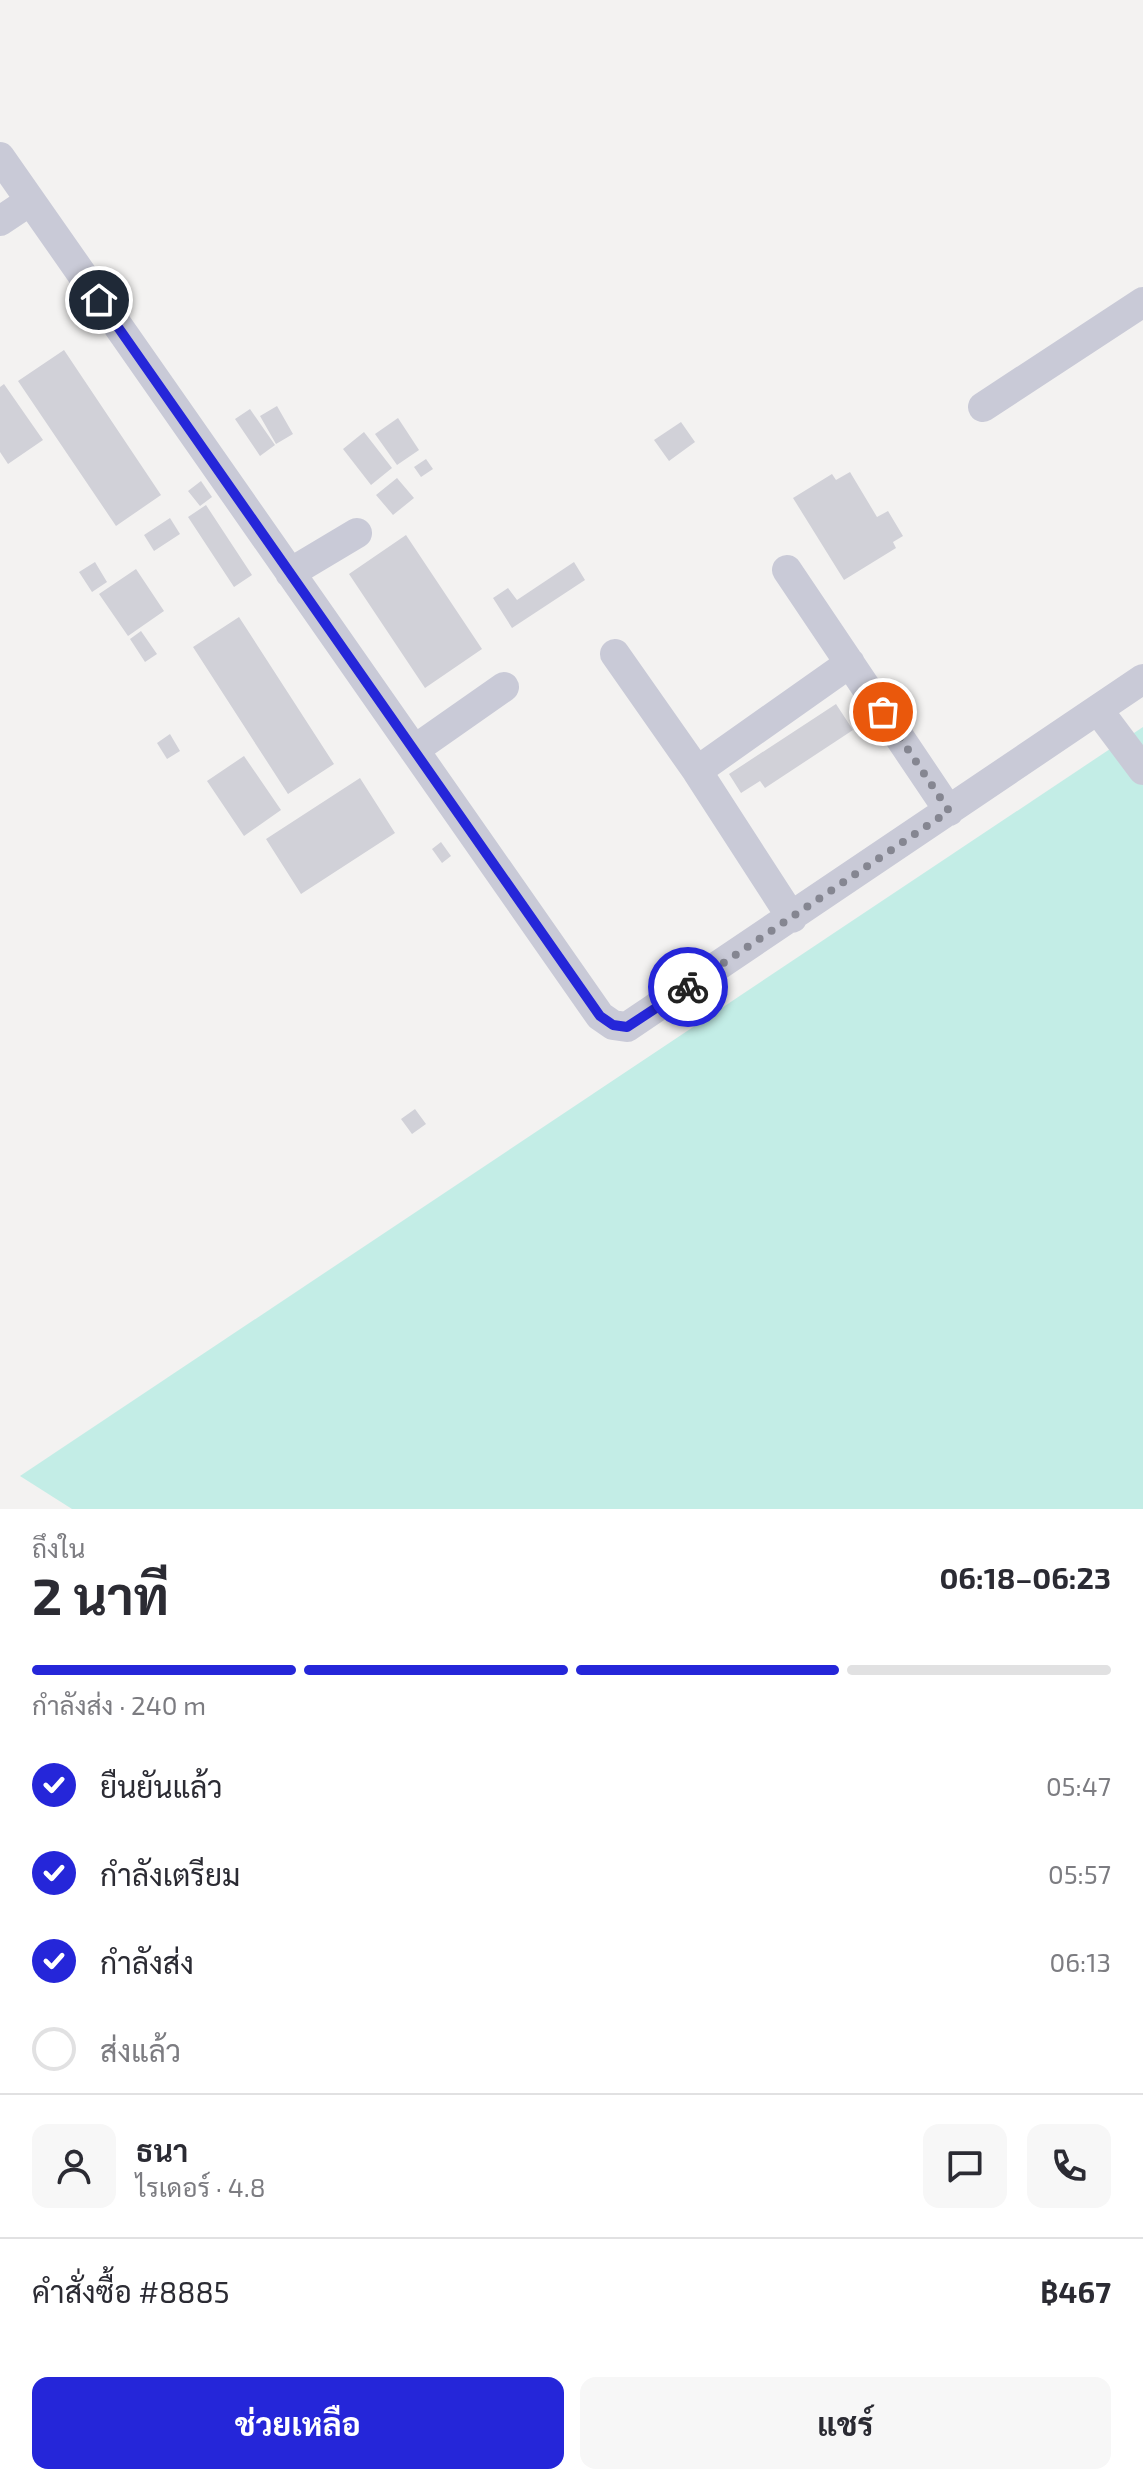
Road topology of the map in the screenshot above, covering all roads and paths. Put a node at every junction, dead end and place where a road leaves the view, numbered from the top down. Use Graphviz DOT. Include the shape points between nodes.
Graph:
graph roads {
  1 [pos="0,157"];
  2 [pos="30,201"];
  3 [pos="0,221"];
  4 [pos="1143,302"];
  5 [pos="983,407"];
  6 [pos="357,533"];
  7 [pos="787,570"];
  8 [pos="290,573"];
  9 [pos="615,654"];
  10 [pos="850,663"];
  11 [pos="1143,679"];
  12 [pos="504,687"];
  13 [pos="1098,710"];
  14 [pos="414,750"];
  15 [pos="1143,770"];
  16 [pos="697,771"];
  17 [pos="949,811"];
  18 [pos="792,918"];
  1 -- 2 [label="street"];
  2 -- 3 [label="street"];
  2 -- 8 [label="street"];
  4 -- 5 [label="street"];
  6 -- 8 [label="street"];
  7 -- 10 [label="street"];
  8 -- 14 [label="street"];
  9 -- 16 [label="street"];
  10 -- 16 [label="street"];
  10 -- 17 [label="street"];
  11 -- 13 [label="street"];
  12 -- 14 [label="street"];
  13 -- 15 [label="street"];
  13 -- 17 [label="street"];
  14 -- 18 [label="street" via="600,1016 613,1025 627,1027"];
  16 -- 18 [label="street"];
  17 -- 18 [label="street"];
}
